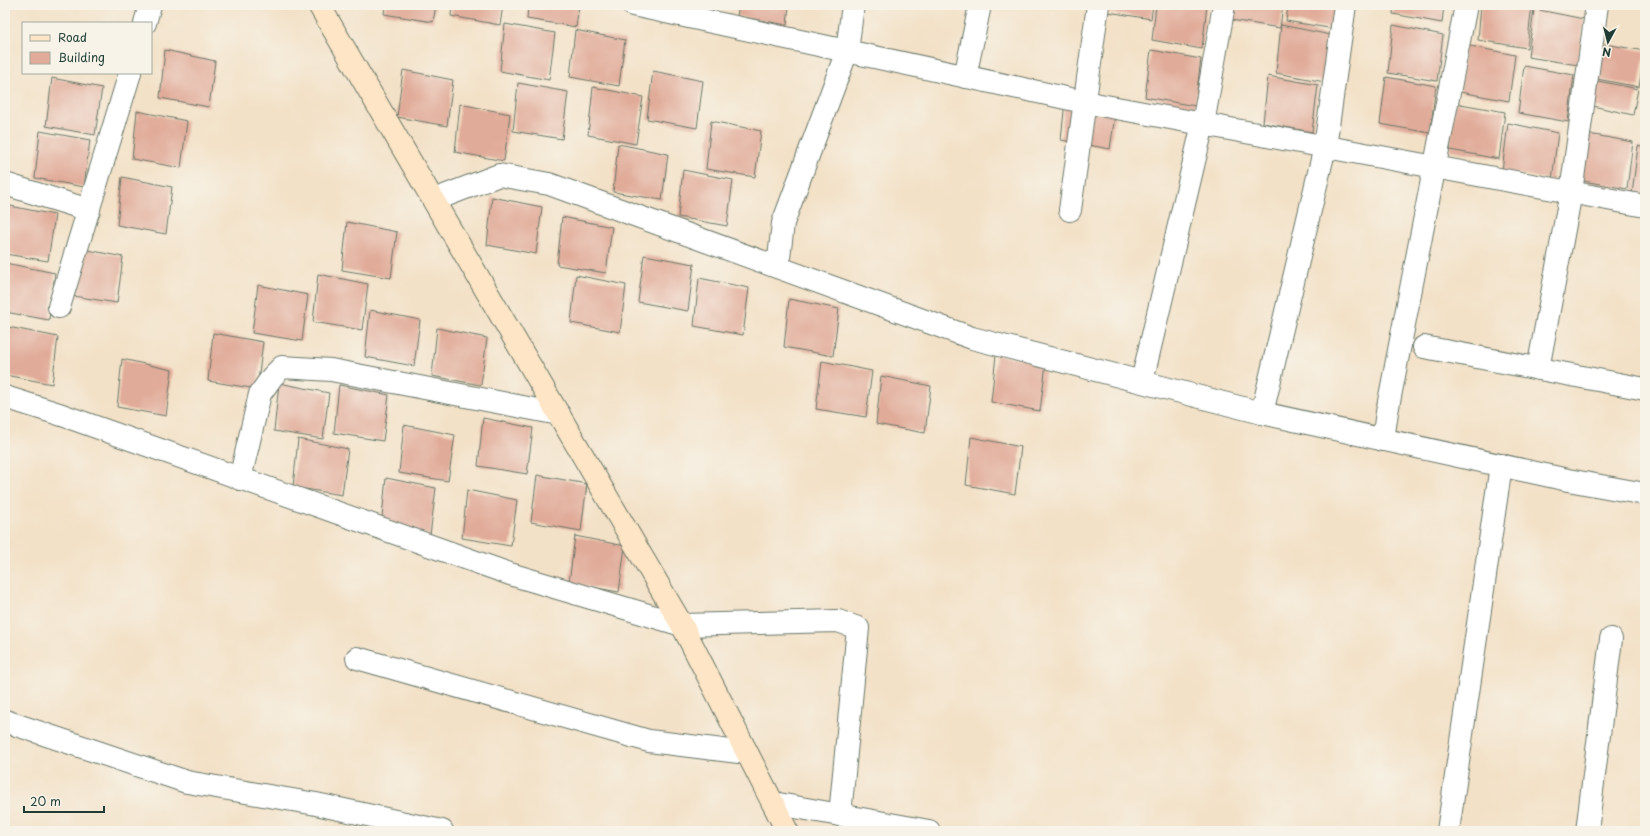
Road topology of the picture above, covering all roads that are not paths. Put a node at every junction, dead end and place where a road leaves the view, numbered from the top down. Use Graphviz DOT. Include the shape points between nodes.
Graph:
graph roads {
  1 [pos="150,5"];
  2 [pos="319,5"];
  3 [pos="633,5"];
  4 [pos="853,5"];
  5 [pos="980,5"];
  6 [pos="1098,5"];
  7 [pos="1224,5"];
  8 [pos="1345,5"];
  9 [pos="1466,5"];
  10 [pos="1597,5"];
  11 [pos="145,22"];
  12 [pos="847,51"];
  13 [pos="130,74"];
  14 [pos="965,77"];
  15 [pos="1084,102"];
  16 [pos="1203,124"];
  17 [pos="1325,147"];
  18 [pos="1434,167"];
  19 [pos="5,184"];
  20 [pos="1571,192"];
  21 [pos="434,200"];
  22 [pos="1645,206"];
  23 [pos="89,210"];
  24 [pos="1070,210"];
  25 [pos="778,267"];
  26 [pos="59,307"];
  27 [pos="1424,347"];
  28 [pos="1538,368"];
  29 [pos="1142,382"];
  30 [pos="1645,389"];
  31 [pos="5,397"];
  32 [pos="1262,413"];
  33 [pos="559,414"];
  34 [pos="1383,440"];
  35 [pos="1501,465"];
  36 [pos="240,479"];
  37 [pos="1645,494"];
  38 [pos="682,625"];
  39 [pos="1611,639"];
  40 [pos="357,658"];
  41 [pos="5,722"];
  42 [pos="747,752"];
  43 [pos="773,803"];
  44 [pos="840,815"];
  45 [pos="442,831"];
  46 [pos="787,831"];
  47 [pos="929,831"];
  48 [pos="1448,831"];
  49 [pos="1587,831"];
  1 -- 11 [label="street"];
  2 -- 21 [label="street"];
  3 -- 12 [label="street"];
  4 -- 12 [label="street"];
  5 -- 14 [label="street"];
  6 -- 15 [label="street"];
  7 -- 16 [label="street"];
  8 -- 17 [label="street"];
  9 -- 18 [label="street"];
  10 -- 20 [label="street"];
  12 -- 14 [label="street"];
  12 -- 25 [label="street" via="783,223"];
  13 -- 23 [label="street"];
  14 -- 15 [label="street"];
  15 -- 16 [label="street"];
  15 -- 24 [label="street"];
  16 -- 17 [label="street"];
  16 -- 29 [label="street"];
  17 -- 18 [label="street"];
  17 -- 32 [label="street"];
  18 -- 20 [label="street"];
  18 -- 34 [label="street"];
  19 -- 23 [label="street"];
  20 -- 22 [label="street"];
  20 -- 28 [label="street"];
  21 -- 25 [label="street" via="499,175 549,184"];
  21 -- 33 [label="street"];
  23 -- 26 [label="street"];
  25 -- 29 [label="street" via="972,338"];
  27 -- 28 [label="street"];
  28 -- 30 [label="street"];
  29 -- 32 [label="street"];
  31 -- 36 [label="street"];
  32 -- 34 [label="street"];
  33 -- 36 [label="street" via="331,370 282,366 260,394"];
  33 -- 38 [label="street"];
  34 -- 35 [label="street"];
  35 -- 37 [label="street"];
  35 -- 48 [label="street"];
  36 -- 38 [label="street" via="510,574"];
  38 -- 42 [label="street"];
  38 -- 44 [label="street" via="838,621 858,628"];
  39 -- 49 [label="street"];
  40 -- 42 [label="street" via="649,740"];
  41 -- 45 [label="street" via="187,782 316,804"];
  42 -- 43 [label="street"];
  43 -- 44 [label="street"];
  43 -- 46 [label="street"];
  44 -- 47 [label="street"];
}
